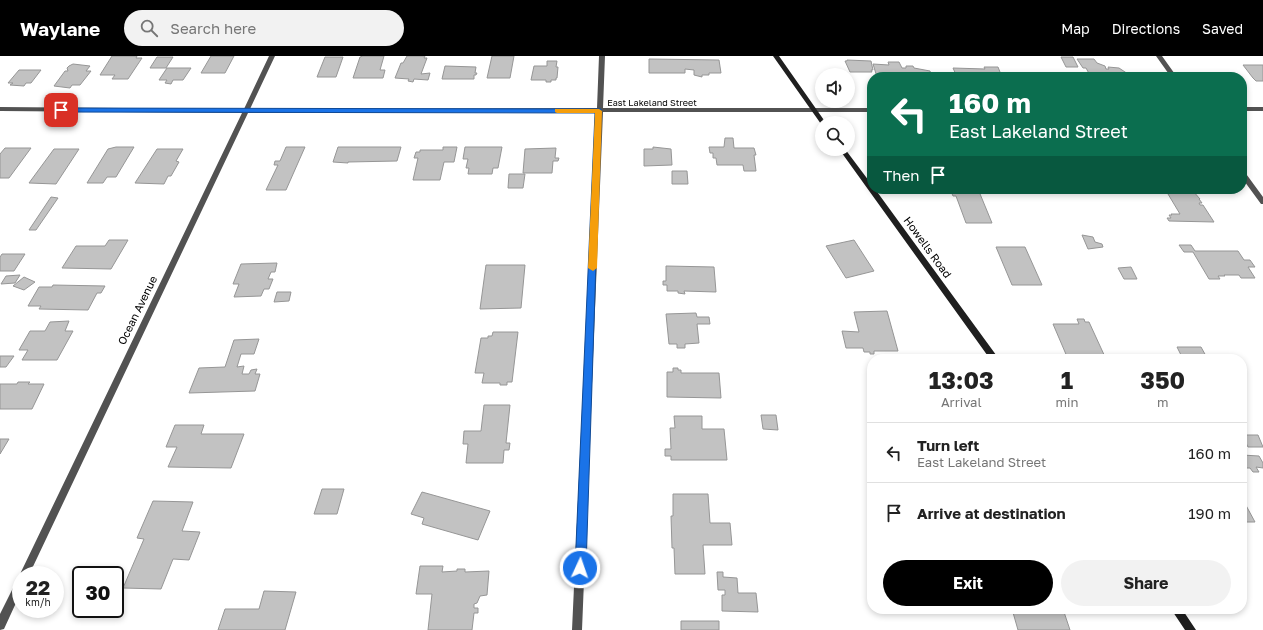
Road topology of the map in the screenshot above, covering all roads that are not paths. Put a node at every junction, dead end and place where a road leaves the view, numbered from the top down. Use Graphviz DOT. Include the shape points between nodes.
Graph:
graph roads {
  1 [pos="272,56"];
  2 [pos="602,56"];
  3 [pos="776,56"];
  4 [pos="1159,56"];
  5 [pos="1170,72"];
  6 [pos="1247,109"];
  7 [pos="1263,109"];
  8 [pos="0,110"];
  9 [pos="867,110"];
  10 [pos="245,111"];
  11 [pos="599,111"];
  12 [pos="814,111"];
  13 [pos="818,116"];
  14 [pos="847,156"];
  15 [pos="1247,180"];
  16 [pos="867,183"];
  17 [pos="875,194"];
  18 [pos="1263,202"];
  19 [pos="991,354"];
  20 [pos="28,566"];
  21 [pos="12,600"];
  22 [pos="1180,614"];
  23 [pos="0,625"];
  24 [pos="577,630"];
  25 [pos="1191,630"];
  1 -- 10 [label="street, Ocean Avenue"];
  2 -- 11 [label="street"];
  3 -- 12 [label="street"];
  4 -- 5 [label="street"];
  6 -- 7 [label="street"];
  8 -- 10 [label="street, East Lakeland Street"];
  9 -- 12 [label="street, East Lakeland Street"];
  10 -- 11 [label="street, East Lakeland Street"];
  10 -- 20 [label="street, Ocean Avenue"];
  11 -- 12 [label="street, East Lakeland Street"];
  11 -- 24 [label="street"];
  12 -- 13 [label="street"];
  14 -- 16 [label="street, Howells Road"];
  15 -- 18 [label="street"];
  17 -- 19 [label="street, Howells Road"];
  21 -- 23 [label="street"];
  22 -- 25 [label="street"];
}
